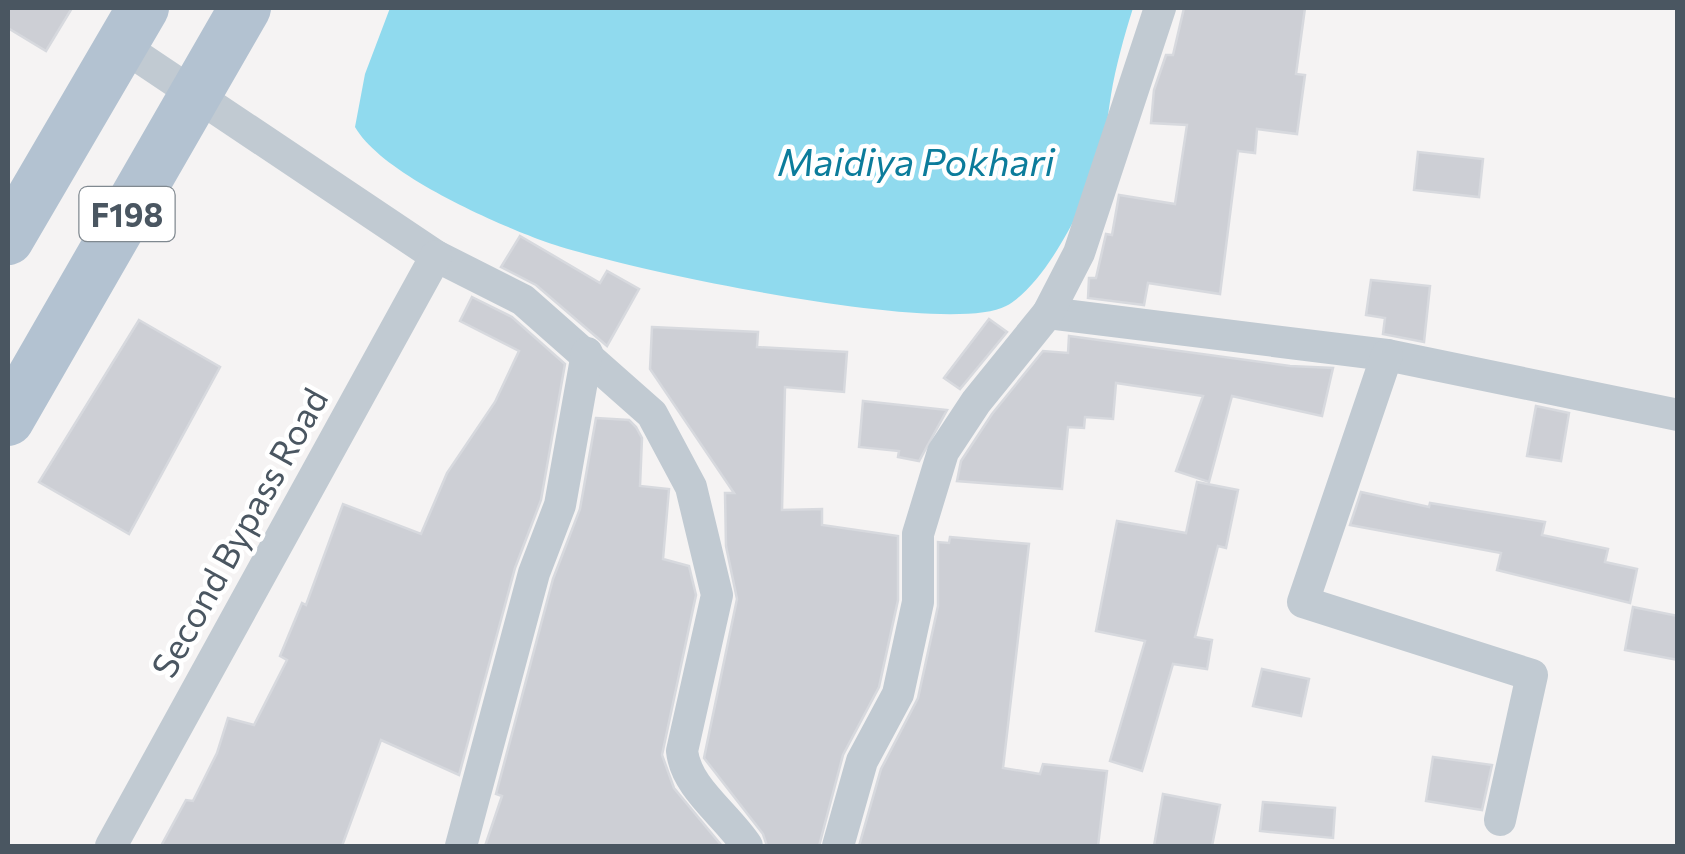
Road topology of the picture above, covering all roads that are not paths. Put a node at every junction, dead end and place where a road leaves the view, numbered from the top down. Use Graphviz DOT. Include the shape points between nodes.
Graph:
graph roads {
  1 [pos="245,8"];
  2 [pos="1160,8"];
  3 [pos="132,26"];
  4 [pos="198,93"];
  5 [pos="8,239"];
  6 [pos="436,256"];
  7 [pos="1048,314"];
  8 [pos="587,354"];
  9 [pos="1387,355"];
  10 [pos="1678,416"];
  11 [pos="8,420"];
  12 [pos="1500,820"];
  13 [pos="111,846"];
  14 [pos="461,846"];
  15 [pos="746,846"];
  16 [pos="838,846"];
  1 -- 4 [label="main road, F198"];
  2 -- 7 [label="street" via="1085,235"];
  3 -- 4 [label="street"];
  3 -- 5 [label="main road, F198"];
  4 -- 6 [label="street"];
  4 -- 11 [label="main road, F198"];
  6 -- 8 [label="street" via="523,300"];
  6 -- 13 [label="street, Second Bypass Road"];
  7 -- 9 [label="street"];
  7 -- 16 [label="street" via="943,452 918,534 918,602 898,694 862,762"];
  8 -- 14 [label="street" via="560,505 513,643"];
  8 -- 15 [label="street" via="652,414 691,487 716,594 682,751 685,774 728,817"];
  9 -- 10 [label="street"];
  9 -- 12 [label="street" via="1303,602 1532,675"];
}
